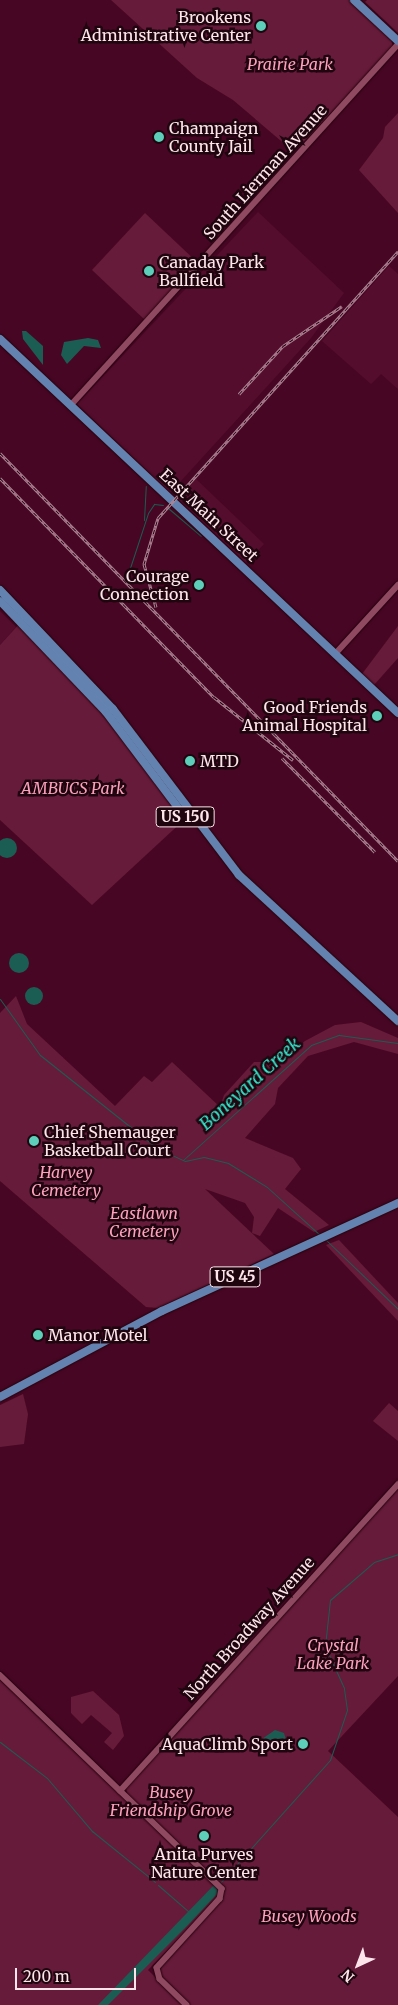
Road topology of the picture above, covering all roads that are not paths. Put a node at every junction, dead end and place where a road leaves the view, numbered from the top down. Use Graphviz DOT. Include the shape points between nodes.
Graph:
graph roads {
  1 [pos="354,0"];
  2 [pos="358,0"];
  3 [pos="398,37"];
  4 [pos="398,43"];
  5 [pos="0,339"];
  6 [pos="71,405"];
  7 [pos="398,585"];
  8 [pos="0,590"];
  9 [pos="0,601"];
  10 [pos="336,653"];
  11 [pos="398,713"];
  12 [pos="239,875"];
  13 [pos="398,1022"];
  14 [pos="398,1203"];
  15 [pos="0,1397"];
  16 [pos="398,1484"];
  17 [pos="0,1675"];
  18 [pos="120,1791"];
  19 [pos="187,2005"];
  1 -- 4 [label="main road"];
  2 -- 3 [label="main road"];
  4 -- 6 [label="street, South Lierman Avenue"];
  5 -- 6 [label="main road, East Main Street"];
  6 -- 10 [label="main road, East Main Street"];
  7 -- 10 [label="street"];
  8 -- 12 [label="main road, US 150" via="113,709"];
  9 -- 12 [label="main road, US 150" via="100,706 198,834"];
  10 -- 11 [label="main road, East Main Street"];
  12 -- 13 [label="main road, US 150"];
  14 -- 15 [label="main road, US 45" via="162,1311"];
  16 -- 18 [label="street, North Broadway Avenue"];
  17 -- 18 [label="street"];
  18 -- 19 [label="street" via="218,1884 220,1900 157,1968 160,1979"];
}
